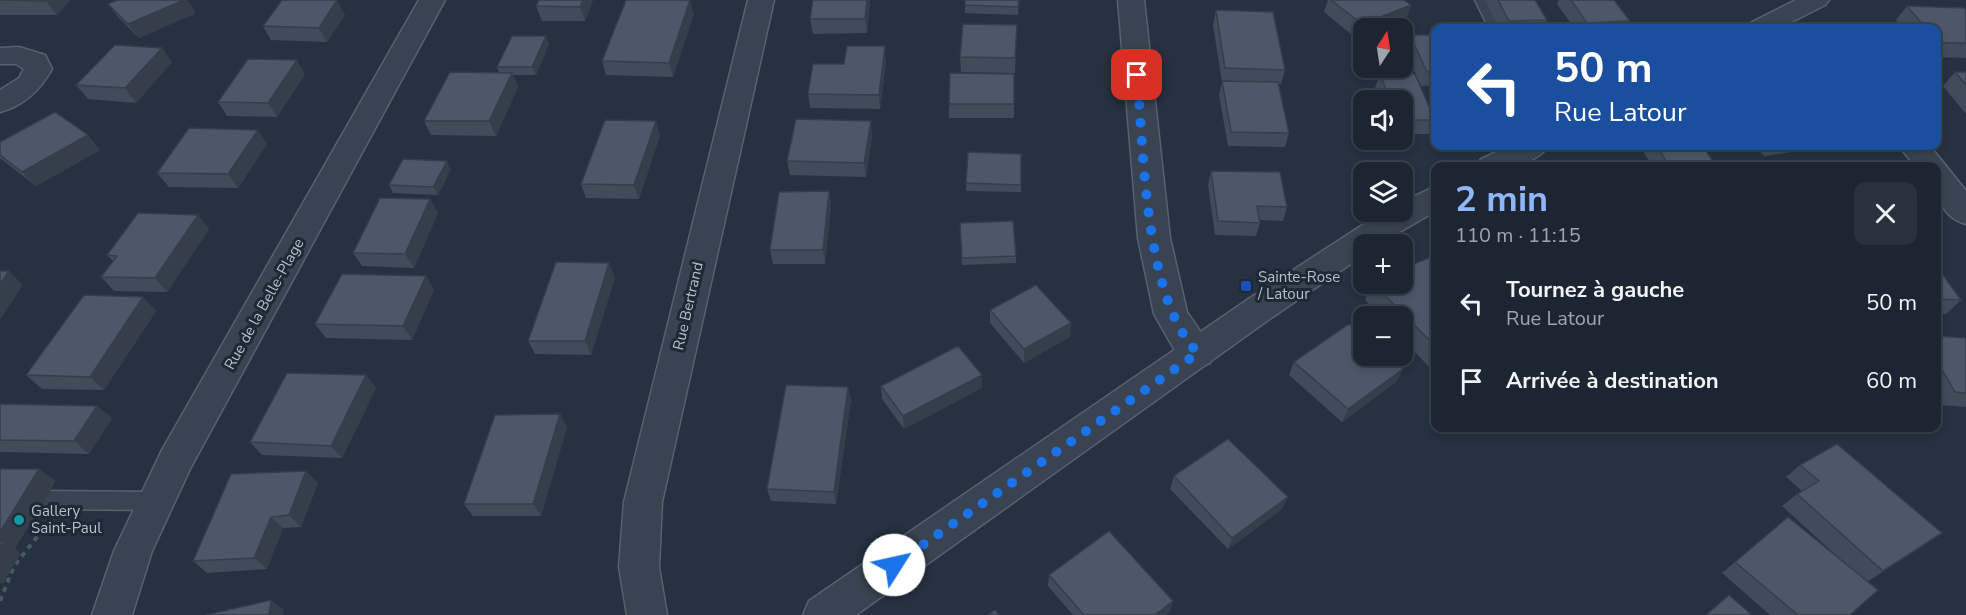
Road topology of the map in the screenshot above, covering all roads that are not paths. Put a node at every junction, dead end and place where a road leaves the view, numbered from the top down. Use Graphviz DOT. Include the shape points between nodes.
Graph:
graph roads {
  1 [pos="432,0"];
  2 [pos="761,0"];
  3 [pos="1131,0"];
  4 [pos="1482,0"];
  5 [pos="1816,0"];
  6 [pos="1494,24"];
  7 [pos="1769,24"];
  8 [pos="0,56"];
  9 [pos="0,103"];
  10 [pos="1525,150"];
  11 [pos="1917,150"];
  12 [pos="1499,162"];
  13 [pos="1927,162"];
  14 [pos="1941,180"];
  15 [pos="1431,200"];
  16 [pos="1966,213"];
  17 [pos="1198,353"];
  18 [pos="44,500"];
  19 [pos="155,501"];
  20 [pos="112,615"];
  21 [pos="647,615"];
  22 [pos="823,615"];
  1 -- 19 [label="street, Rue de la Belle-Plage"];
  2 -- 21 [label="street, Rue Bertrand" via="643,502 639,567"];
  3 -- 17 [label="street" via="1154,238 1171,314"];
  4 -- 6 [label="lane"];
  5 -- 7 [label="street"];
  8 -- 9 [label="street" via="26,56 35,61 38,69 30,84"];
  10 -- 12 [label="street"];
  11 -- 13 [label="street"];
  14 -- 16 [label="street"];
  15 -- 17 [label="street" via="1350,249"];
  17 -- 22 [label="street"];
  18 -- 19 [label="lane"];
  19 -- 20 [label="street, Rue de la Belle-Plage"];
}
